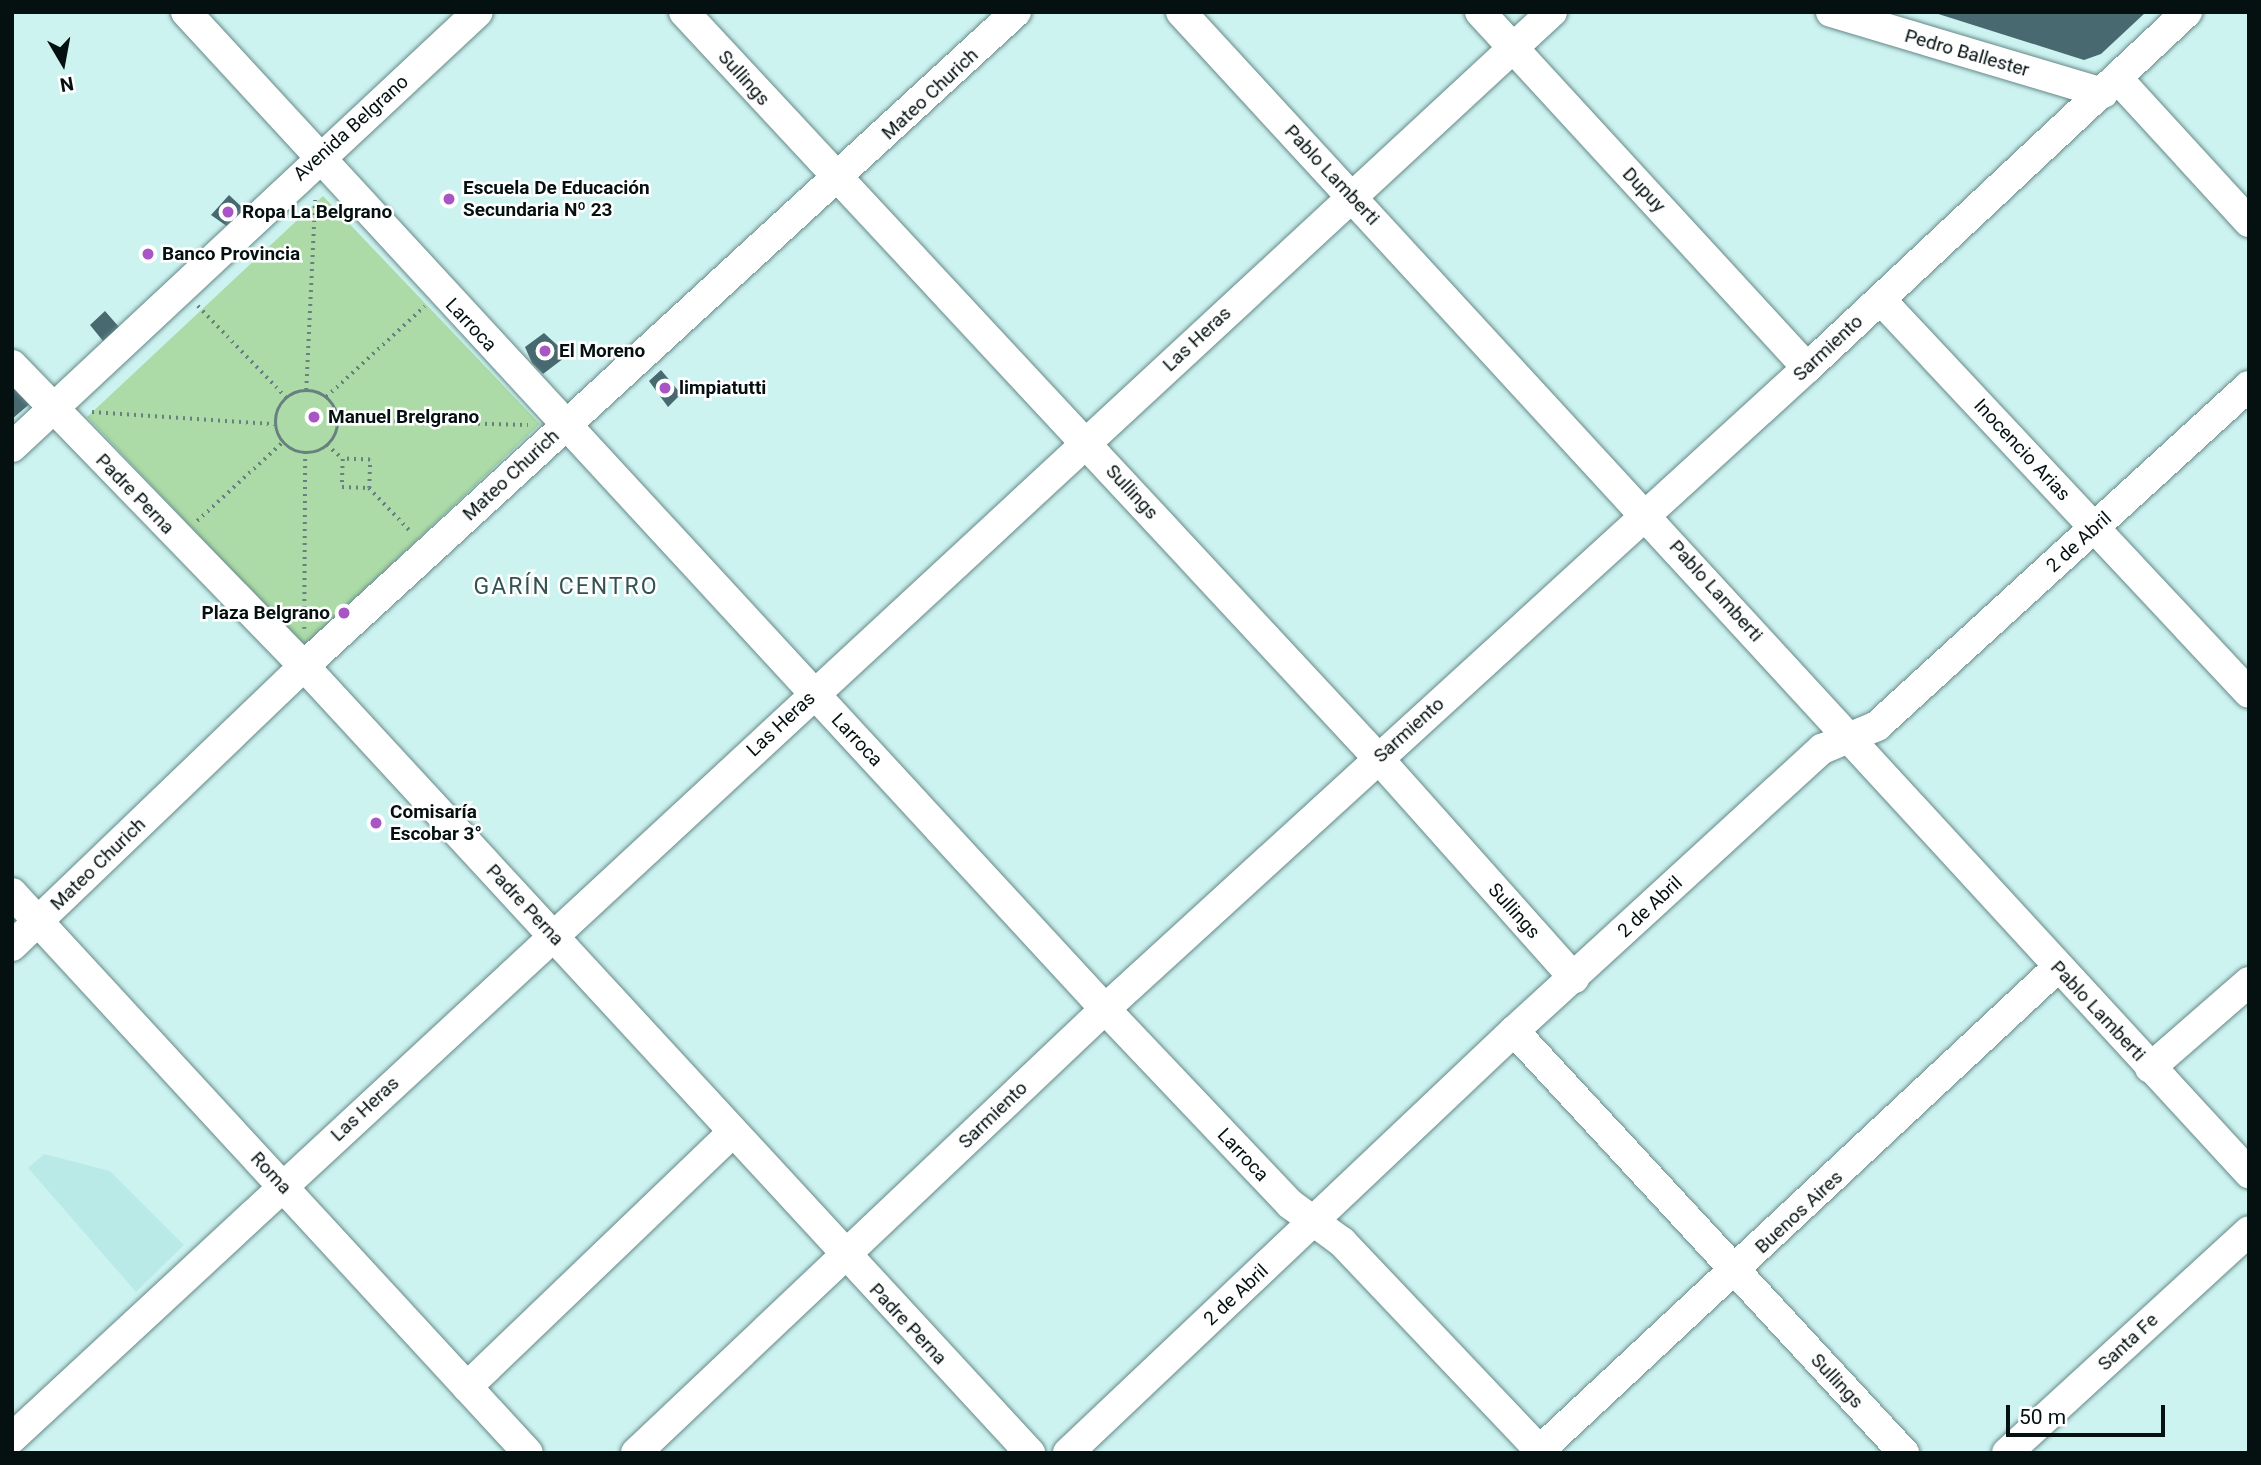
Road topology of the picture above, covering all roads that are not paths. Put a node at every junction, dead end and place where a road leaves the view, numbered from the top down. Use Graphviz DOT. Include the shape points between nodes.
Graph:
graph roads {
  1 [pos="186,12"];
  2 [pos="478,12"];
  3 [pos="684,12"];
  4 [pos="1016,12"];
  5 [pos="1181,12"];
  6 [pos="1480,12"];
  7 [pos="1552,12"];
  8 [pos="1831,12"];
  9 [pos="2187,12"];
  10 [pos="1514,48"];
  11 [pos="2111,86"];
  12 [pos="317,158"];
  13 [pos="838,181"];
  14 [pos="1351,195"];
  15 [pos="2249,222"];
  16 [pos="1881,300"];
  17 [pos="12,365"];
  18 [pos="1807,368"];
  19 [pos="2249,386"];
  20 [pos="52,409"];
  21 [pos="564,425"];
  22 [pos="1086,443"];
  23 [pos="12,447"];
  24 [pos="1647,514"];
  25 [pos="2095,528"];
  26 [pos="304,666"];
  27 [pos="2249,693"];
  28 [pos="814,694"];
  29 [pos="1848,738"];
  30 [pos="1378,758"];
  31 [pos="12,893"];
  32 [pos="39,921"];
  33 [pos="552,934"];
  34 [pos="12,946"];
  35 [pos="2060,970"];
  36 [pos="1574,978"];
  37 [pos="2249,982"];
  38 [pos="1105,1009"];
  39 [pos="1514,1031"];
  40 [pos="2150,1068"];
  41 [pos="731,1134"];
  42 [pos="2249,1173"];
  43 [pos="283,1186"];
  44 [pos="1314,1221"];
  45 [pos="2249,1231"];
  46 [pos="845,1256"];
  47 [pos="1736,1271"];
  48 [pos="467,1387"];
  49 [pos="17,1440"];
  50 [pos="1539,1452"];
  51 [pos="528,1453"];
  52 [pos="636,1453"];
  53 [pos="1030,1453"];
  54 [pos="1068,1453"];
  55 [pos="1904,1453"];
  56 [pos="2007,1453"];
  1 -- 12 [label="street, Larroca"];
  2 -- 12 [label="street, Avenida Belgrano"];
  3 -- 13 [label="street, Sullings"];
  4 -- 13 [label="street, Mateo Churich"];
  5 -- 14 [label="street, Pablo Lamberti"];
  6 -- 10 [label="street, Dupuy"];
  7 -- 10 [label="street, Las Heras"];
  8 -- 11 [label="street, Pedro Ballester"];
  9 -- 11 [label="street, Sarmiento"];
  10 -- 14 [label="street, Las Heras"];
  10 -- 18 [label="street, Dupuy"];
  11 -- 15 [label="street"];
  11 -- 16 [label="street, Sarmiento"];
  12 -- 20 [label="street, Avenida Belgrano"];
  12 -- 21 [label="street, Larroca"];
  13 -- 21 [label="street, Mateo Churich"];
  13 -- 22 [label="street, Sullings"];
  14 -- 22 [label="street, Las Heras"];
  14 -- 24 [label="street, Pablo Lamberti"];
  16 -- 18 [label="street, Sarmiento"];
  16 -- 25 [label="street, Inocencio Arias"];
  17 -- 20 [label="street, Padre Perna"];
  18 -- 24 [label="street, Sarmiento"];
  19 -- 25 [label="street, 2 de Abril"];
  20 -- 23 [label="street, Avenida Belgrano"];
  20 -- 26 [label="street, Padre Perna"];
  21 -- 26 [label="street, Mateo Churich"];
  21 -- 28 [label="street, Larroca"];
  22 -- 28 [label="street, Las Heras"];
  22 -- 30 [label="street, Sullings"];
  24 -- 29 [label="street, Pablo Lamberti"];
  24 -- 30 [label="street, Sarmiento"];
  25 -- 27 [label="street, Inocencio Arias"];
  25 -- 29 [label="street, 2 de Abril" via="1877,726"];
  26 -- 32 [label="street, Mateo Churich"];
  26 -- 33 [label="street, Padre Perna"];
  28 -- 33 [label="street, Las Heras"];
  28 -- 38 [label="street, Larroca"];
  29 -- 35 [label="street, Pablo Lamberti"];
  29 -- 36 [label="street, 2 de Abril" via="1822,749"];
  30 -- 36 [label="street, Sullings"];
  30 -- 38 [label="street, Sarmiento"];
  31 -- 32 [label="street, Roma"];
  32 -- 34 [label="street, Mateo Churich"];
  32 -- 43 [label="street, Roma"];
  33 -- 41 [label="street, Padre Perna"];
  33 -- 43 [label="street, Las Heras"];
  35 -- 40 [label="street, Pablo Lamberti"];
  35 -- 47 [label="street, Buenos Aires"];
  36 -- 39 [label="street, 2 de Abril"];
  37 -- 40 [label="street"];
  38 -- 44 [label="street, Larroca" via="1290,1205"];
  38 -- 46 [label="street, Sarmiento"];
  39 -- 44 [label="street, 2 de Abril"];
  39 -- 47 [label="street, Sullings"];
  40 -- 42 [label="street, Pablo Lamberti"];
  41 -- 46 [label="street, Padre Perna"];
  41 -- 48 [label="street"];
  43 -- 48 [label="street, Roma"];
  43 -- 49 [label="street, Las Heras"];
  44 -- 50 [label="street, Larroca" via="1342,1242"];
  44 -- 54 [label="street, 2 de Abril"];
  45 -- 56 [label="street, Santa Fe"];
  46 -- 52 [label="street, Sarmiento"];
  46 -- 53 [label="street, Padre Perna"];
  47 -- 50 [label="street, Buenos Aires"];
  47 -- 55 [label="street, Sullings"];
  48 -- 51 [label="street, Roma"];
}
